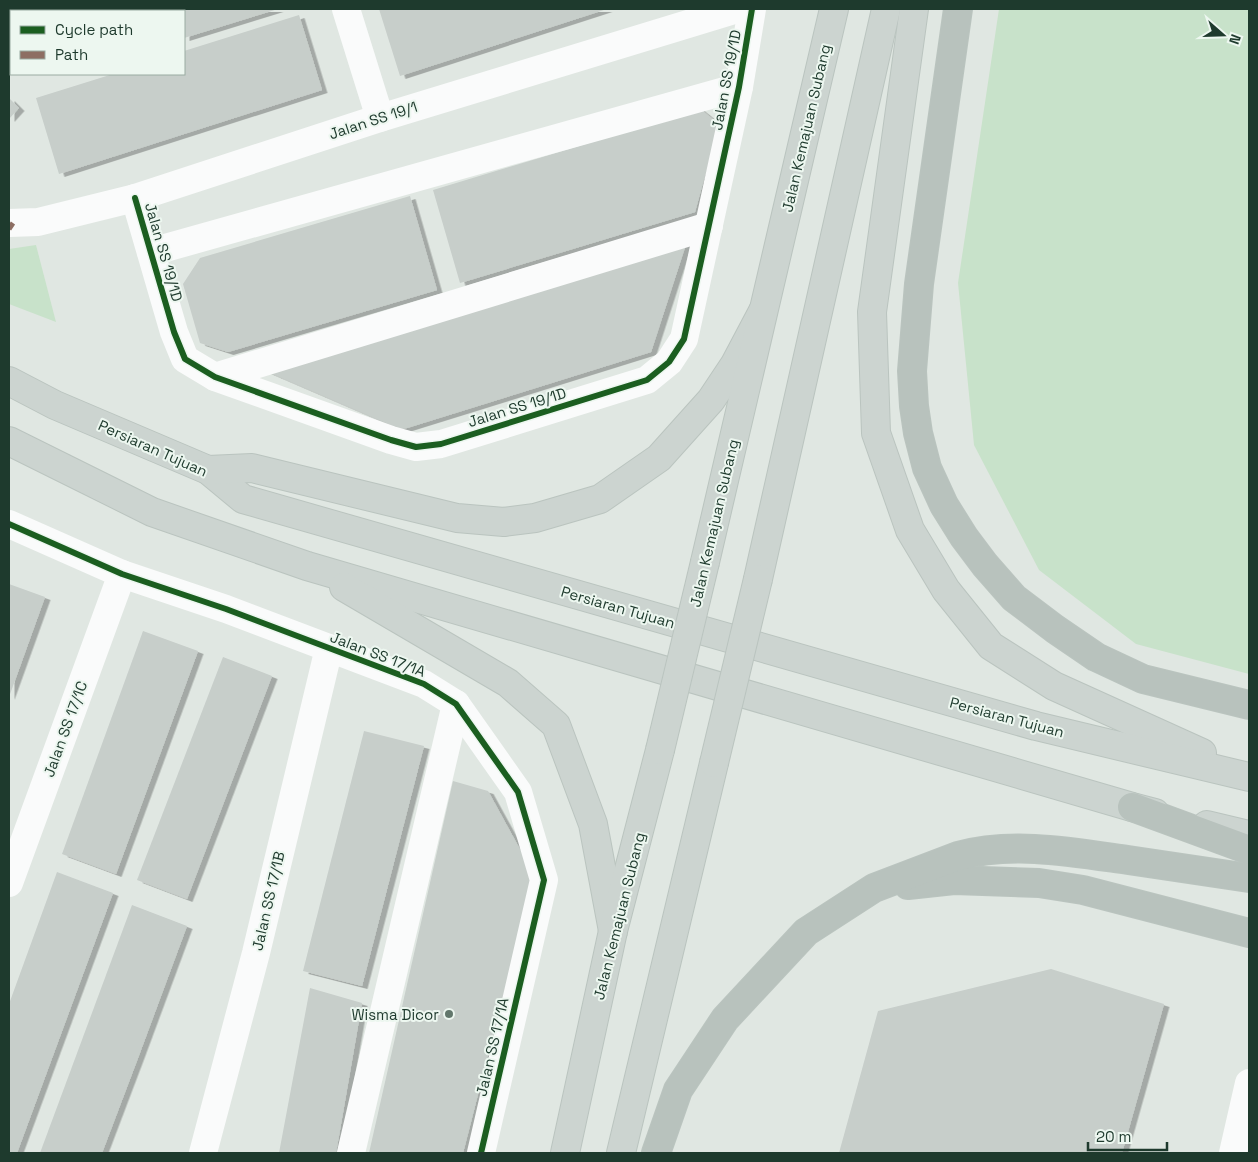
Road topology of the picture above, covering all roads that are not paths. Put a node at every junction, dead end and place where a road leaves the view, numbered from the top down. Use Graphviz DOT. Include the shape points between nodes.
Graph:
graph roads {
  1 [pos="346,9"];
  2 [pos="737,9"];
  3 [pos="752,9"];
  4 [pos="834,9"];
  5 [pos="886,9"];
  6 [pos="914,9"];
  7 [pos="958,9"];
  8 [pos="740,87"];
  9 [pos="380,118"];
  10 [pos="135,198"];
  11 [pos="9,223"];
  12 [pos="709,226"];
  13 [pos="151,252"];
  14 [pos="763,311"];
  15 [pos="215,377"];
  16 [pos="9,381"];
  17 [pos="9,442"];
  18 [pos="208,470"];
  19 [pos="9,524"];
  20 [pos="307,566"];
  21 [pos="122,574"];
  22 [pos="329,648"];
  23 [pos="456,704"];
  24 [pos="1249,705"];
  25 [pos="1249,775"];
  26 [pos="1132,807"];
  27 [pos="1249,834"];
  28 [pos="1249,850"];
  29 [pos="1249,878"];
  30 [pos="9,883"];
  31 [pos="874,888"];
  32 [pos="613,931"];
  33 [pos="1249,932"];
  34 [pos="1249,1083"];
  35 [pos="203,1153"];
  36 [pos="351,1153"];
  37 [pos="481,1153"];
  38 [pos="565,1153"];
  39 [pos="622,1153"];
  40 [pos="656,1153"];
  41 [pos="1233,1153"];
  1 -- 9 [label="street"];
  2 -- 9 [label="street, Jalan SS 19/1"];
  3 -- 8 [label="street, Jalan SS 19/1D"];
  4 -- 14 [label="main road, Jalan Kemajuan Subang"];
  5 -- 39 [label="main road, bridge" via="758,579"];
  6 -- 25 [label="main road" via="872,312 876,433 910,530 946,590 990,646 1054,686"];
  7 -- 24 [label="highway" via="919,284 912,371 918,432 927,468 944,505 985,566 1014,598 1055,629 1096,657 1143,679"];
  8 -- 12 [label="street, Jalan SS 19/1D"];
  8 -- 13 [label="street"];
  9 -- 10 [label="street, Jalan SS 19/1"];
  10 -- 11 [label="street, Jalan SS 19/1" via="38,222"];
  10 -- 13 [label="street, Jalan SS 19/1D"];
  12 -- 15 [label="street"];
  12 -- 15 [label="street, Jalan SS 19/1D" via="684,339 662,368 647,380 441,444 416,447 391,440"];
  13 -- 15 [label="street, Jalan SS 19/1D" via="185,359"];
  14 -- 18 [label="main road" via="735,364 711,400 659,458 600,499 535,518 504,522 457,518 252,468"];
  14 -- 32 [label="main road, Jalan Kemajuan Subang, bridge" via="660,750"];
  16 -- 18 [label="main road, Persiaran Tujuan" via="55,405"];
  17 -- 20 [label="main road" via="152,512"];
  18 -- 25 [label="main road, Persiaran Tujuan" via="243,499 1036,726"];
  19 -- 21 [label="street, Jalan SS 17/1A"];
  20 -- 26 [label="main road"];
  20 -- 32 [label="main road" via="508,683 556,725 593,824"];
  21 -- 22 [label="street, Jalan SS 17/1A" via="226,608"];
  21 -- 30 [label="street, Jalan SS 17/1C"];
  22 -- 23 [label="street, Jalan SS 17/1A" via="424,684"];
  22 -- 35 [label="street, Jalan SS 17/1B" via="256,953"];
  23 -- 36 [label="street"];
  23 -- 37 [label="street, Jalan SS 17/1A" via="518,792 544,880"];
  26 -- 27 [label="main road"];
  26 -- 28 [label="highway"];
  29 -- 31 [label="highway" via="1087,854 1007,849 971,852"];
  31 -- 33 [label="highway" via="954,880 1039,883 1083,890"];
  31 -- 40 [label="highway" via="806,932 725,1019 678,1090"];
  32 -- 38 [label="main road, Jalan Kemajuan Subang"];
  34 -- 41 [label="street"];
}
